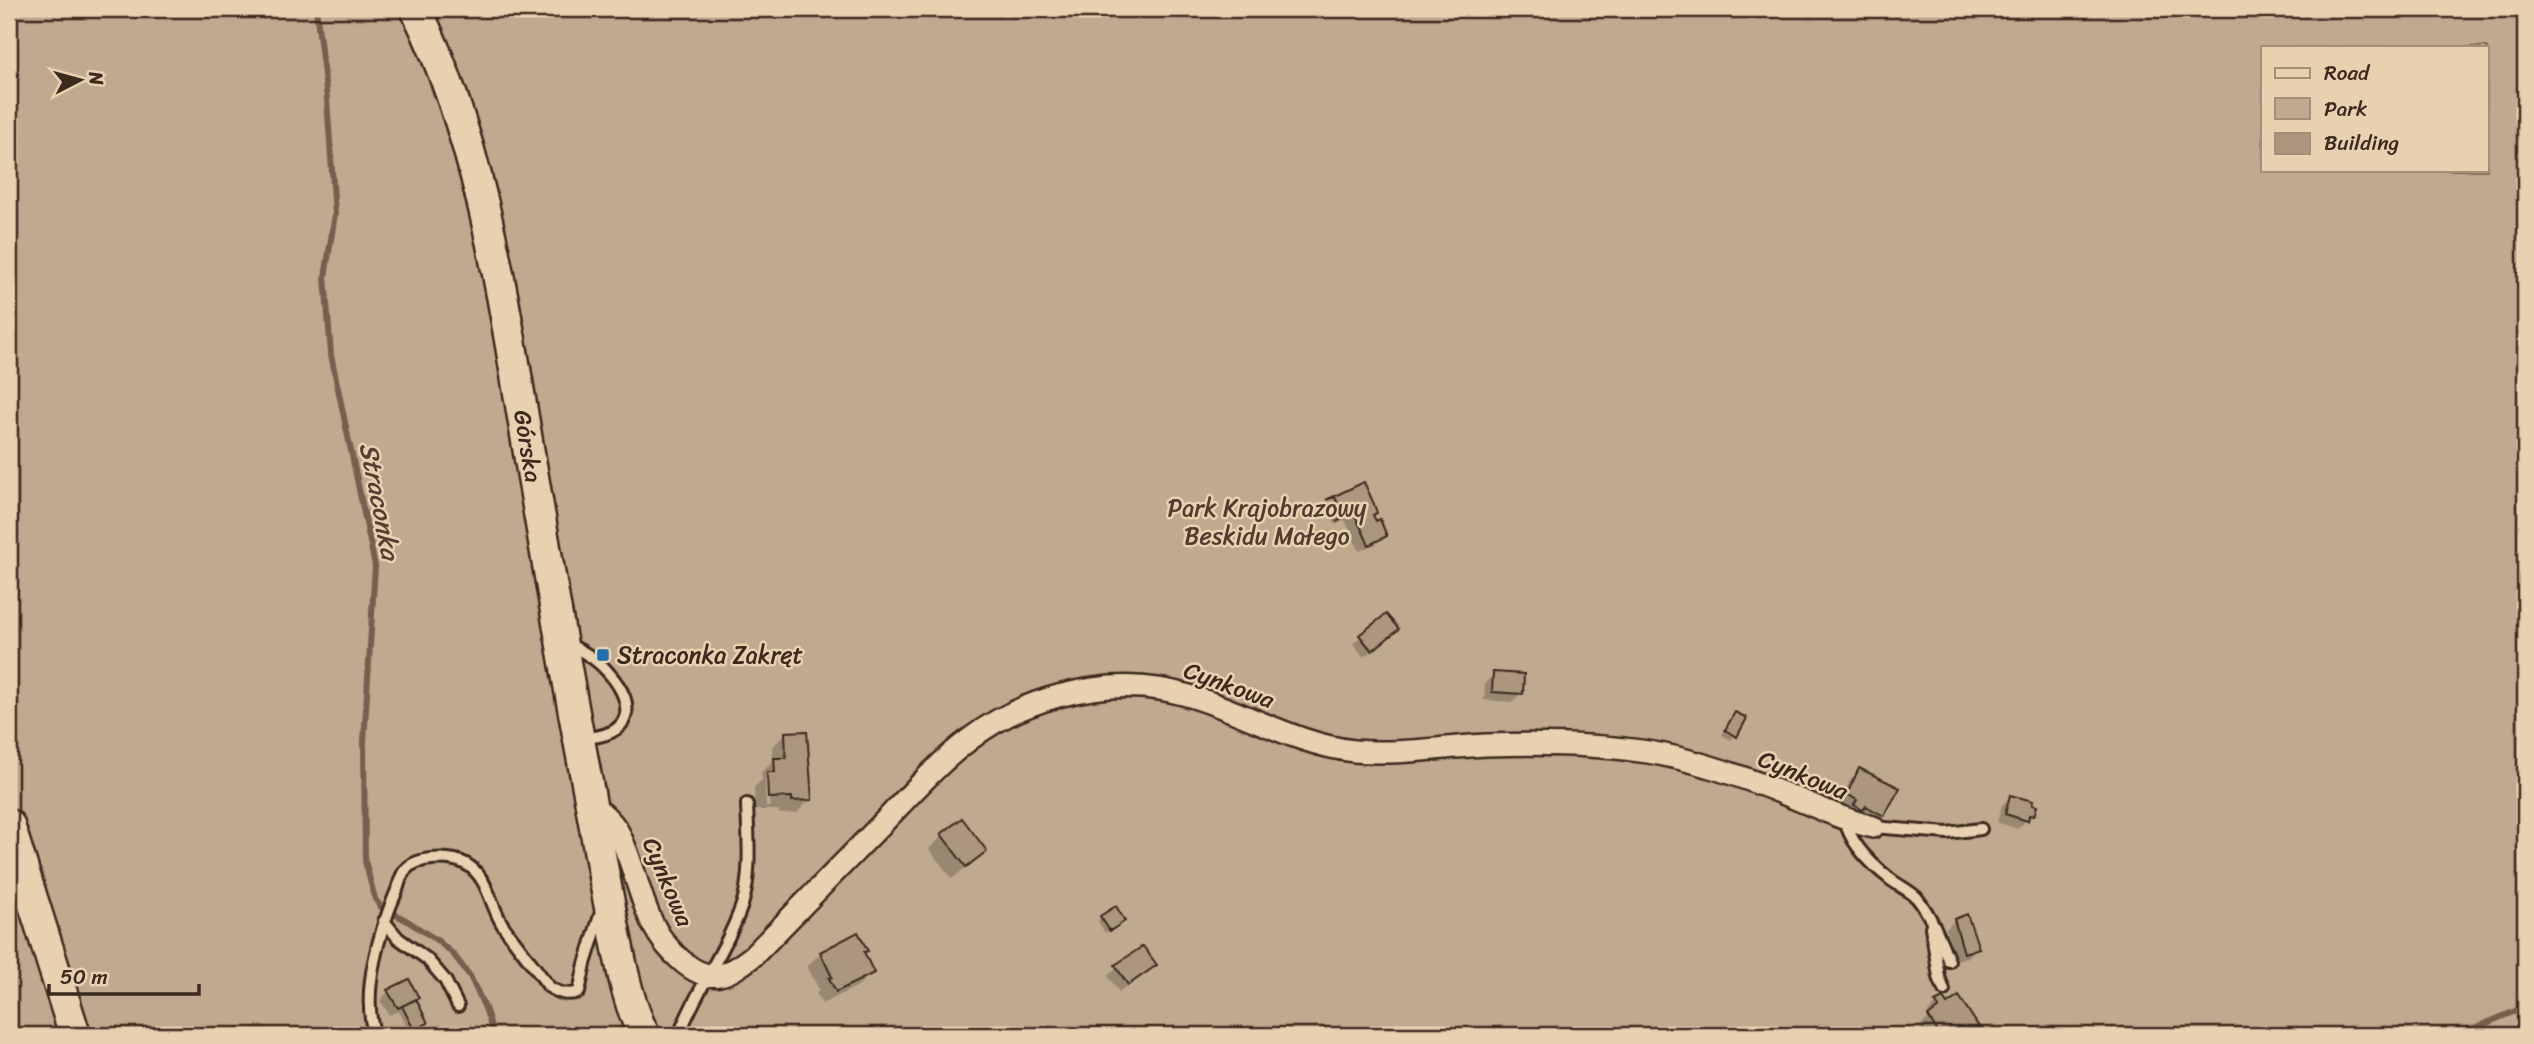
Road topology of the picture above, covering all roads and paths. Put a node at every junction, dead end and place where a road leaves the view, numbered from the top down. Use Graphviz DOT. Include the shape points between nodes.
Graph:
graph roads {
  1 [pos="416,9"];
  2 [pos="560,640"];
  3 [pos="578,738"];
  4 [pos="591,804"];
  5 [pos="747,804"];
  6 [pos="1844,820"];
  7 [pos="9,825"];
  8 [pos="1873,827"];
  9 [pos="1981,829"];
  10 [pos="607,893"];
  11 [pos="1930,917"];
  12 [pos="384,921"];
  13 [pos="1949,961"];
  14 [pos="708,977"];
  15 [pos="1944,990"];
  16 [pos="458,1006"];
  17 [pos="75,1035"];
  18 [pos="375,1035"];
  19 [pos="644,1035"];
  20 [pos="679,1035"];
  1 -- 2 [label="street, Górska" via="447,82 476,173 509,335"];
  2 -- 3 [label="street, Górska"];
  2 -- 3 [label="lane" via="605,669 626,702 621,728 598,738"];
  3 -- 4 [label="street, Górska"];
  4 -- 10 [label="street, Górska"];
  4 -- 14 [label="street, Cynkowa" via="607,817 625,846 661,940 696,973"];
  5 -- 14 [label="lane" via="743,902"];
  6 -- 8 [label="street, Cynkowa"];
  6 -- 11 [label="lane" via="1848,834 1869,859 1915,896"];
  6 -- 14 [label="street, Cynkowa" via="1680,758 1560,746 1357,751 1307,742 1220,705 1174,692 1105,687 1042,702 969,739 753,956 737,968"];
  7 -- 17 [label="street"];
  8 -- 9 [label="lane" via="1947,833"];
  10 -- 12 [label="lane, Górska" via="583,982 579,992 570,995 549,987 502,924 481,878 455,859 415,864 405,870"];
  10 -- 19 [label="street, Górska" via="632,1008"];
  11 -- 13 [label="lane"];
  11 -- 15 [label="lane"];
  12 -- 16 [label="lane" via="427,959"];
  12 -- 18 [label="lane" via="370,1002"];
  14 -- 20 [label="lane"];
}
